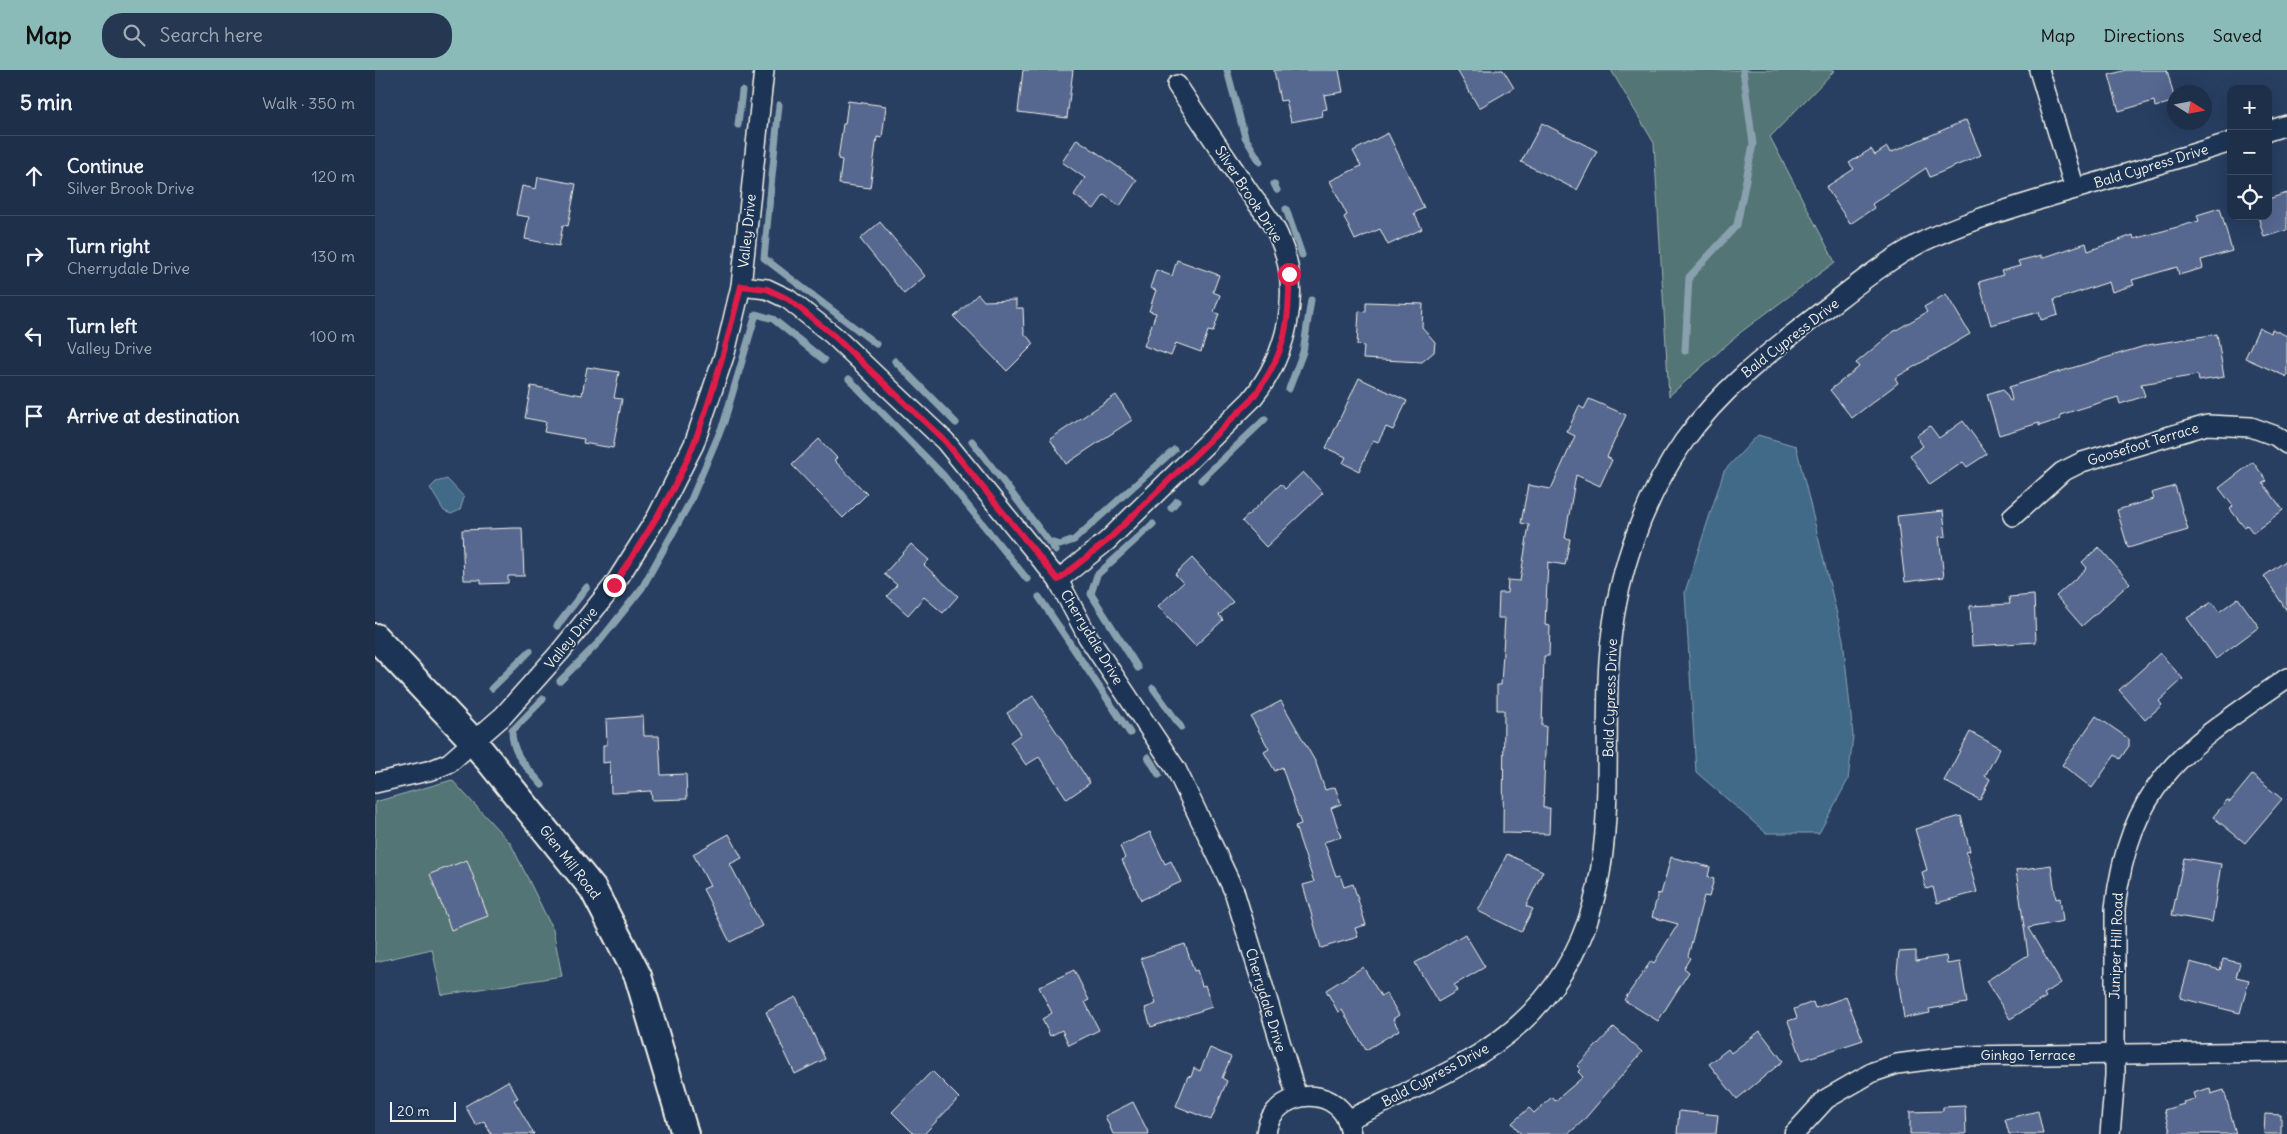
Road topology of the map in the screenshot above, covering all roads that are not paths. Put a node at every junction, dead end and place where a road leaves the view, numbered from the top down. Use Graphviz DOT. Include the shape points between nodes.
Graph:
graph roads {
  1 [pos="764,70"];
  2 [pos="2039,70"];
  3 [pos="1177,85"];
  4 [pos="2287,125"];
  5 [pos="2271,130"];
  6 [pos="2227,143"];
  7 [pos="2075,189"];
  8 [pos="741,286"];
  9 [pos="2287,444"];
  10 [pos="2013,516"];
  11 [pos="1058,580"];
  12 [pos="375,637"];
  13 [pos="2287,678"];
  14 [pos="473,741"];
  15 [pos="375,783"];
  16 [pos="2287,1052"];
  17 [pos="2114,1055"];
  18 [pos="1297,1097"];
  19 [pos="1349,1127"];
  20 [pos="685,1134"];
  21 [pos="1266,1134"];
  22 [pos="1794,1134"];
  23 [pos="2110,1134"];
  1 -- 8 [label="street, Valley Drive"];
  2 -- 7 [label="street"];
  3 -- 11 [label="street, Silver Brook Drive" via="1279,236 1288,266 1290,300 1285,339 1267,379 1251,400 1107,541"];
  4 -- 5 [label="street"];
  6 -- 7 [label="street, Bald Cypress Drive"];
  7 -- 19 [label="street, Bald Cypress Drive" via="2009,209 1925,241 1850,291 1757,362 1711,406 1655,490 1620,585 1609,661 1605,844 1601,879 1593,909 1569,964 1530,1014 1486,1050"];
  8 -- 11 [label="street, Cherrydale Drive" via="767,289 788,299 833,335 945,441"];
  8 -- 14 [label="street, Valley Drive" via="725,353 694,444 657,516 614,585 560,652 503,716"];
  9 -- 10 [label="street, Goosefoot Terrace" via="2276,436 2251,427 2207,425 2082,462 2062,472"];
  11 -- 18 [label="street, Cherrydale Drive" via="1088,637 1176,769 1207,833 1233,891"];
  12 -- 14 [label="main road, Glen Mill Road"];
  13 -- 17 [label="street, Juniper Hill Road" via="2188,749 2156,786 2136,822 2118,880 2115,908"];
  14 -- 15 [label="street, Valley Drive" via="449,763"];
  14 -- 20 [label="main road, Glen Mill Road" via="593,889 604,908 637,976"];
  16 -- 17 [label="street, Ginkgo Terrace"];
  17 -- 22 [label="street, Ginkgo Terrace" via="1957,1056 1897,1064 1873,1072 1826,1099"];
  17 -- 23 [label="street, Juniper Hill Road"];
  18 -- 19 [label="street" via="1308,1095 1326,1100 1341,1110"];
  18 -- 21 [label="street" via="1273,1114"];
}
